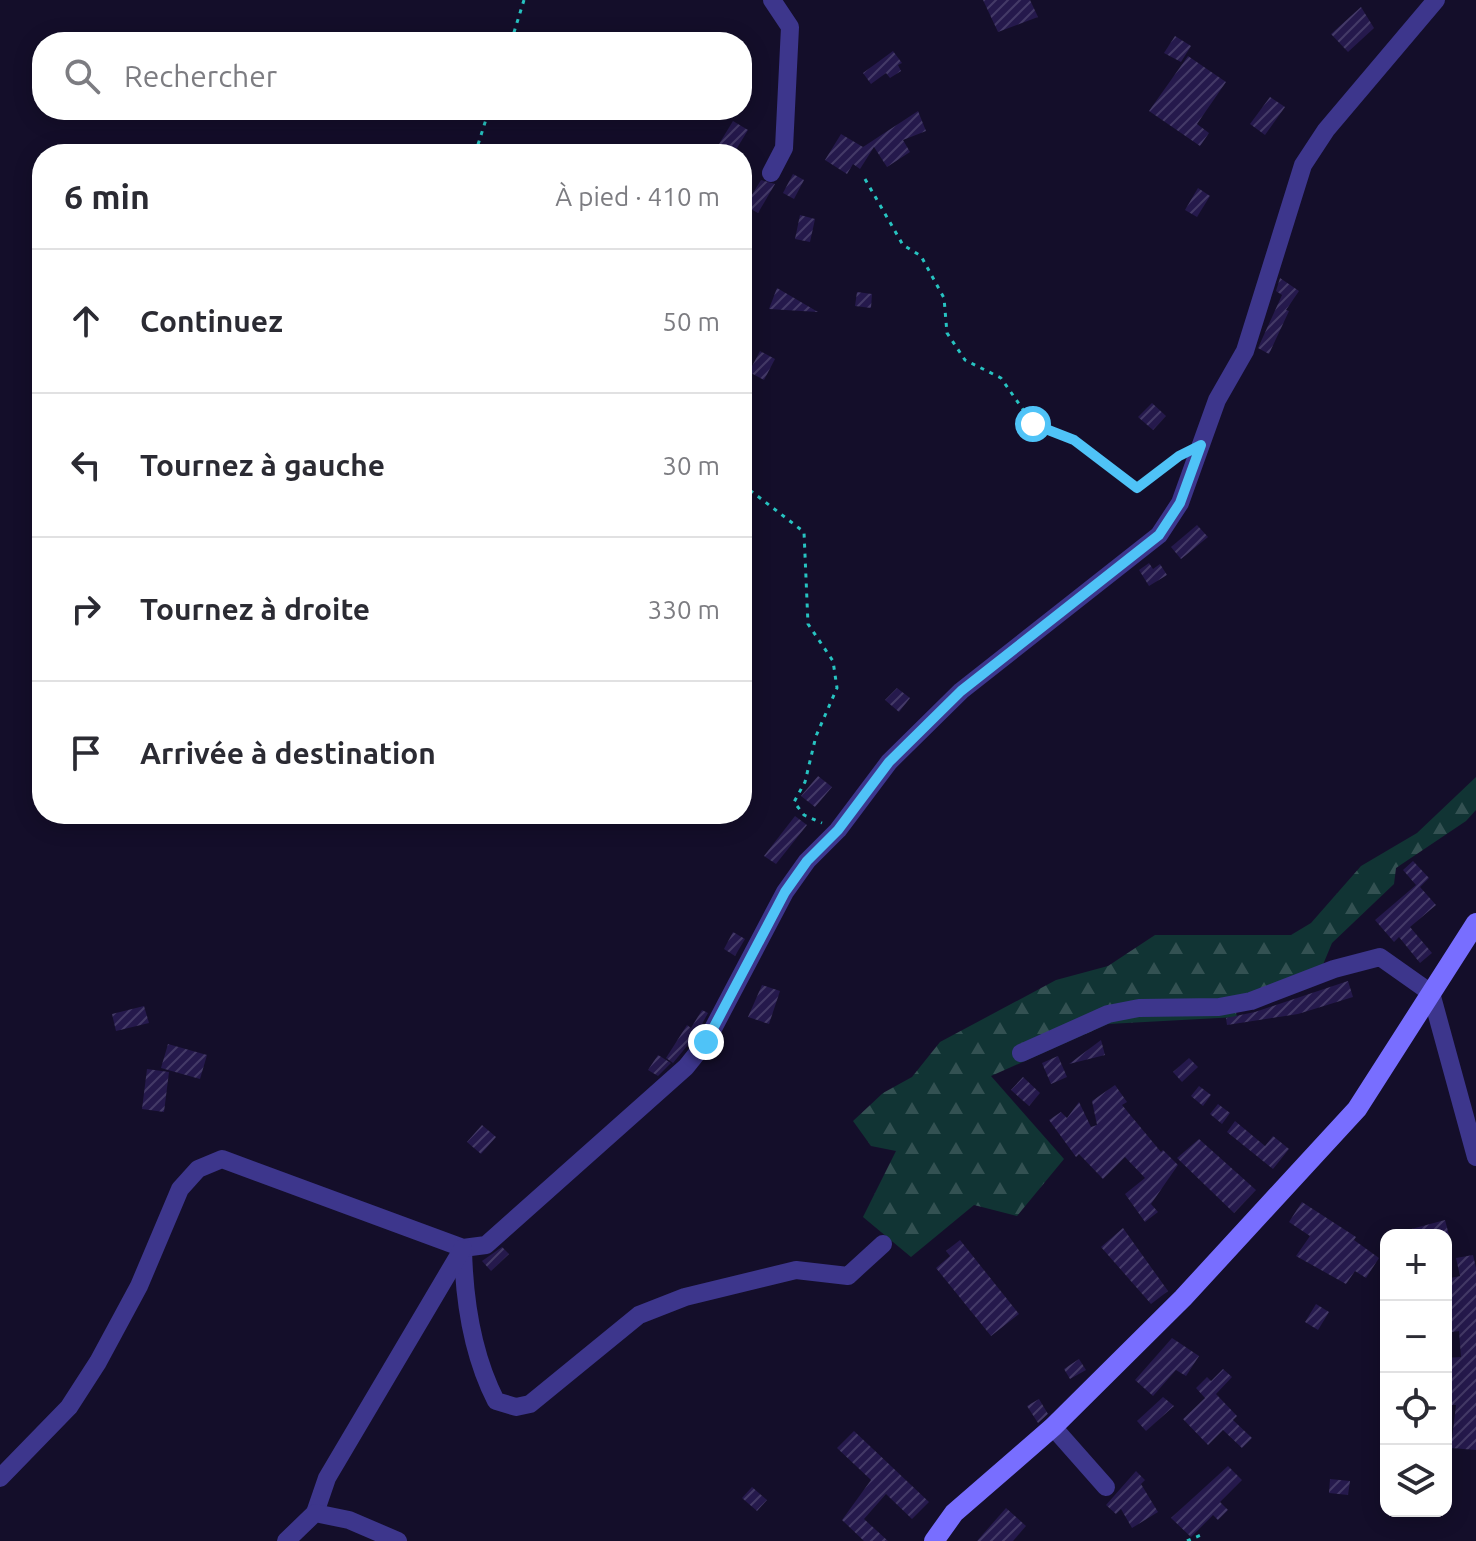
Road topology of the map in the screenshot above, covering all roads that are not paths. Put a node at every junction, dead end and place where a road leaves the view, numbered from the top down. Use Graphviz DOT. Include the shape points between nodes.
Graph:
graph roads {
  1 [pos="772,0"];
  2 [pos="1436,0"];
  3 [pos="771,173"];
  4 [pos="1476,923"];
  5 [pos="1431,993"];
  6 [pos="1021,1053"];
  7 [pos="1476,1157"];
  8 [pos="883,1244"];
  9 [pos="463,1248"];
  10 [pos="1053,1427"];
  11 [pos="0,1478"];
  12 [pos="1106,1487"];
  13 [pos="315,1513"];
  14 [pos="286,1541"];
  15 [pos="398,1541"];
  16 [pos="934,1541"];
  1 -- 3 [label="street" via="790,27 784,148"];
  2 -- 9 [label="street" via="1326,130 1303,165 1245,351 1217,400 1180,503 1159,535 961,691 889,762 785,892 706,1042 686,1067 486,1245"];
  4 -- 5 [label="street"];
  5 -- 6 [label="street" via="1380,957 1251,1001 1108,1014"];
  5 -- 7 [label="street"];
  5 -- 10 [label="street" via="1357,1109 1183,1298"];
  8 -- 9 [label="street" via="848,1276 796,1270 685,1297 639,1315 530,1404 516,1407 496,1401 484,1377 465,1298"];
  9 -- 11 [label="street" via="222,1159 198,1169 180,1189 139,1286 98,1362 69,1407"];
  9 -- 13 [label="street" via="327,1478"];
  10 -- 12 [label="street"];
  10 -- 16 [label="street" via="954,1513"];
  13 -- 14 [label="street"];
  13 -- 15 [label="street" via="349,1520"];
}
